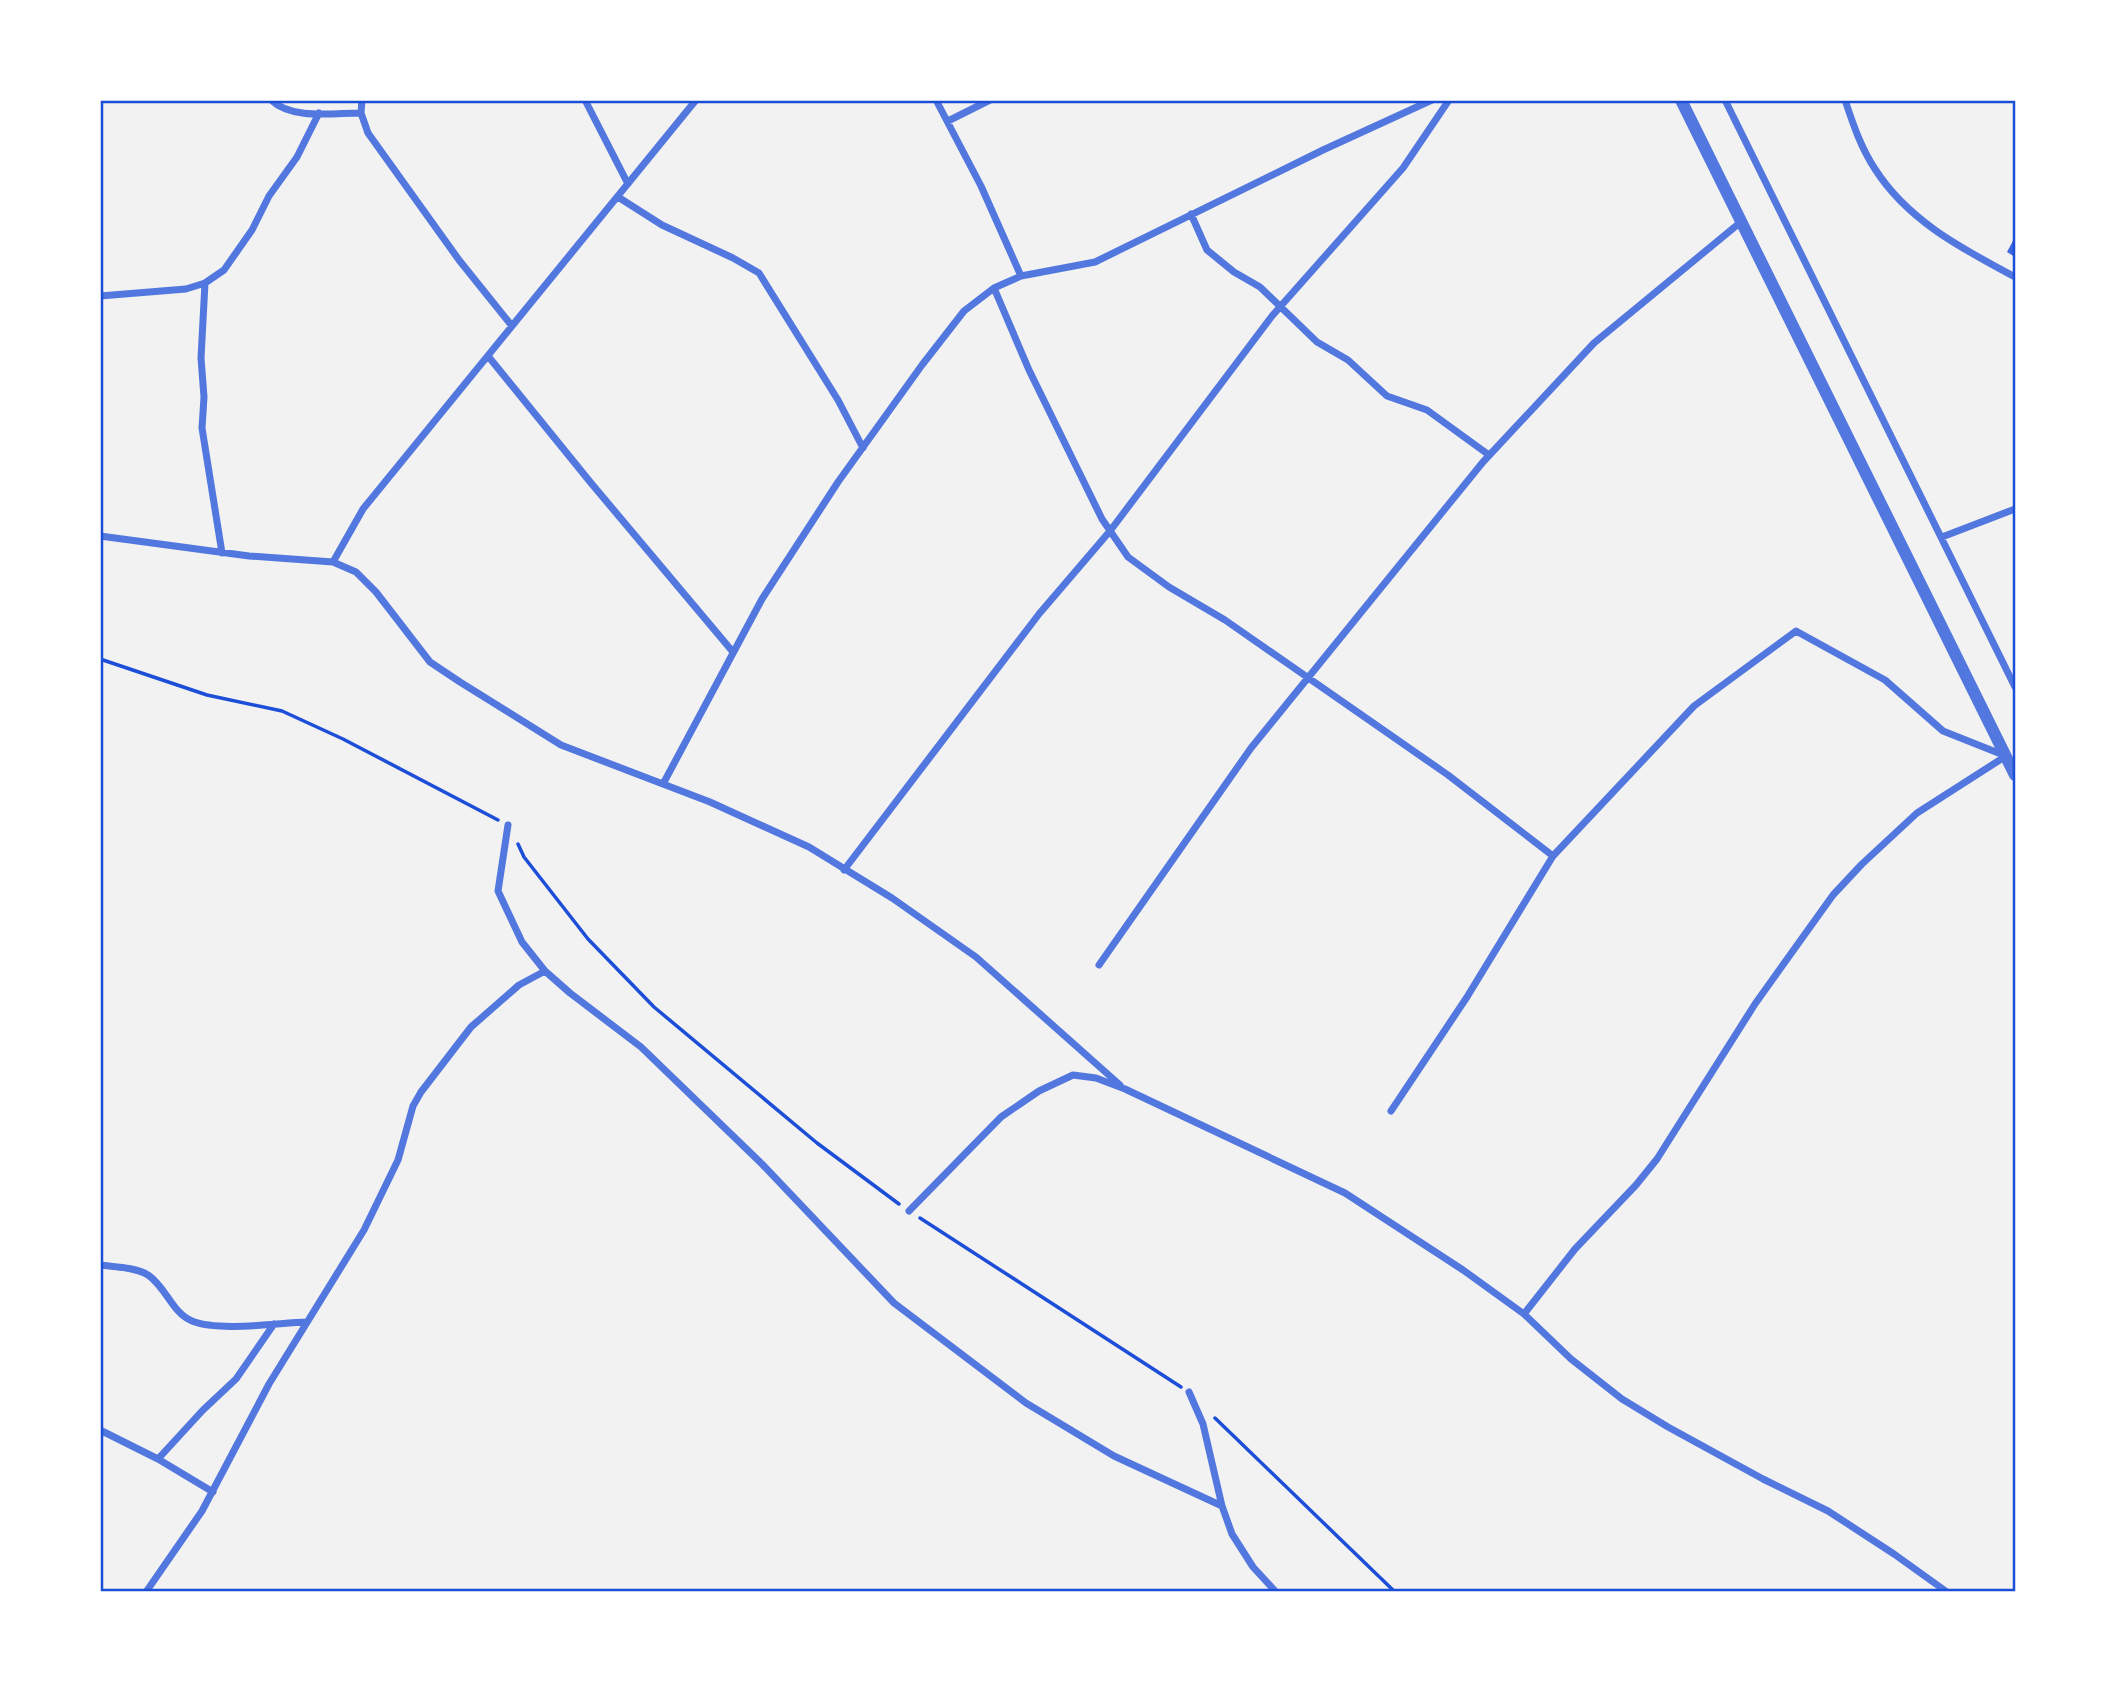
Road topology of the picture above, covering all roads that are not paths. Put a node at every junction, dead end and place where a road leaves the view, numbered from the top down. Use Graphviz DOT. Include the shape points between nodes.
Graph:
graph roads {
  1 [pos="271,100"];
  2 [pos="362,100"];
  3 [pos="585,100"];
  4 [pos="696,100"];
  5 [pos="936,100"];
  6 [pos="990,100"];
  7 [pos="1432,100"];
  8 [pos="1449,100"];
  9 [pos="1681,100"];
  10 [pos="1725,100"];
  11 [pos="1845,100"];
  12 [pos="319,113"];
  13 [pos="361,113"];
  14 [pos="948,121"];
  15 [pos="628,184"];
  16 [pos="618,197"];
  17 [pos="1191,214"];
  18 [pos="1742,221"];
  19 [pos="1021,276"];
  20 [pos="2015,277"];
  21 [pos="205,283"];
  22 [pos="994,288"];
  23 [pos="100,296"];
  24 [pos="1280,306"];
  25 [pos="513,326"];
  26 [pos="488,356"];
  27 [pos="863,448"];
  28 [pos="1489,455"];
  29 [pos="2015,509"];
  30 [pos="1110,531"];
  31 [pos="100,536"];
  32 [pos="1942,537"];
  33 [pos="222,553"];
  34 [pos="332,562"];
  35 [pos="733,652"];
  36 [pos="1308,678"];
  37 [pos="2015,687"];
  38 [pos="2006,756"];
  39 [pos="2015,775"];
  40 [pos="663,784"];
  41 [pos="508,825"];
  42 [pos="1553,856"];
  43 [pos="844,870"];
  44 [pos="1098,965"];
  45 [pos="545,971"];
  46 [pos="1125,1088"];
  47 [pos="1391,1111"];
  48 [pos="909,1211"];
  49 [pos="100,1265"];
  50 [pos="1524,1314"];
  51 [pos="306,1322"];
  52 [pos="274,1324"];
  53 [pos="1189,1392"];
  54 [pos="100,1430"];
  55 [pos="158,1460"];
  56 [pos="213,1492"];
  57 [pos="1222,1506"];
  58 [pos="146,1592"];
  59 [pos="1276,1592"];
  60 [pos="1947,1592"];
  1 -- 12 [label="street" via="282,110"];
  2 -- 13 [label="street"];
  3 -- 15 [label="street"];
  4 -- 15 [label="street"];
  5 -- 14 [label="street"];
  6 -- 14 [label="street"];
  7 -- 17 [label="street"];
  8 -- 24 [label="street" via="1403,168"];
  9 -- 18 [label="street"];
  10 -- 32 [label="street"];
  11 -- 20 [label="street" via="1859,139 1892,193 1941,234"];
  12 -- 13 [label="street"];
  12 -- 21 [label="street" via="240,249"];
  13 -- 25 [label="street" via="375,144"];
  14 -- 19 [label="street"];
  15 -- 16 [label="street"];
  16 -- 25 [label="street"];
  16 -- 27 [label="street" via="662,225 759,272"];
  17 -- 19 [label="street" via="1095,261"];
  17 -- 24 [label="street" via="1207,250"];
  18 -- 28 [label="street" via="1594,343"];
  18 -- 38 [label="street"];
  19 -- 22 [label="street"];
  21 -- 23 [label="street" via="186,289"];
  21 -- 33 [label="street" via="202,428"];
  22 -- 27 [label="street" via="964,310"];
  22 -- 30 [label="street" via="1029,370"];
  24 -- 28 [label="street" via="1317,342 1348,360 1387,396 1427,410"];
  24 -- 30 [label="street"];
  25 -- 26 [label="street"];
  26 -- 34 [label="street" via="363,509"];
  26 -- 35 [label="street"];
  27 -- 35 [label="street" via="762,599"];
  28 -- 36 [label="street"];
  29 -- 32 [label="street"];
  30 -- 36 [label="street" via="1128,557"];
  30 -- 43 [label="street" via="1039,614"];
  31 -- 33 [label="street"];
  32 -- 37 [label="street"];
  33 -- 34 [label="street"];
  34 -- 40 [label="street" via="356,572 376,592 430,662 561,745"];
  35 -- 40 [label="street"];
  36 -- 42 [label="street" via="1448,775"];
  36 -- 44 [label="street" via="1251,748"];
  38 -- 39 [label="street"];
  38 -- 42 [label="street" via="1942,732 1885,680 1796,631 1694,706"];
  38 -- 50 [label="street" via="1917,813 1833,895 1761,995 1657,1159 1575,1249"];
  40 -- 43 [label="street" via="808,847"];
  41 -- 45 [label="street" via="498,891 522,942"];
  42 -- 47 [label="street"];
  43 -- 46 [label="street" via="976,957"];
  45 -- 51 [label="street" via="519,985 471,1027 421,1092 398,1160 364,1230"];
  45 -- 57 [label="street" via="641,1047 762,1164 894,1303 1026,1403 1114,1456"];
  46 -- 48 [label="street" via="1073,1075 1039,1091 1001,1117"];
  46 -- 50 [label="street" via="1345,1193"];
  49 -- 52 [label="street" via="146,1274 180,1314 192,1321"];
  50 -- 60 [label="street" via="1622,1399 1828,1511"];
  51 -- 52 [label="street"];
  51 -- 56 [label="street" via="245,1426"];
  52 -- 55 [label="street" via="236,1379"];
  53 -- 57 [label="street" via="1203,1424"];
  54 -- 55 [label="street"];
  55 -- 56 [label="street"];
  56 -- 58 [label="street"];
  57 -- 59 [label="street" via="1232,1534"];
}
